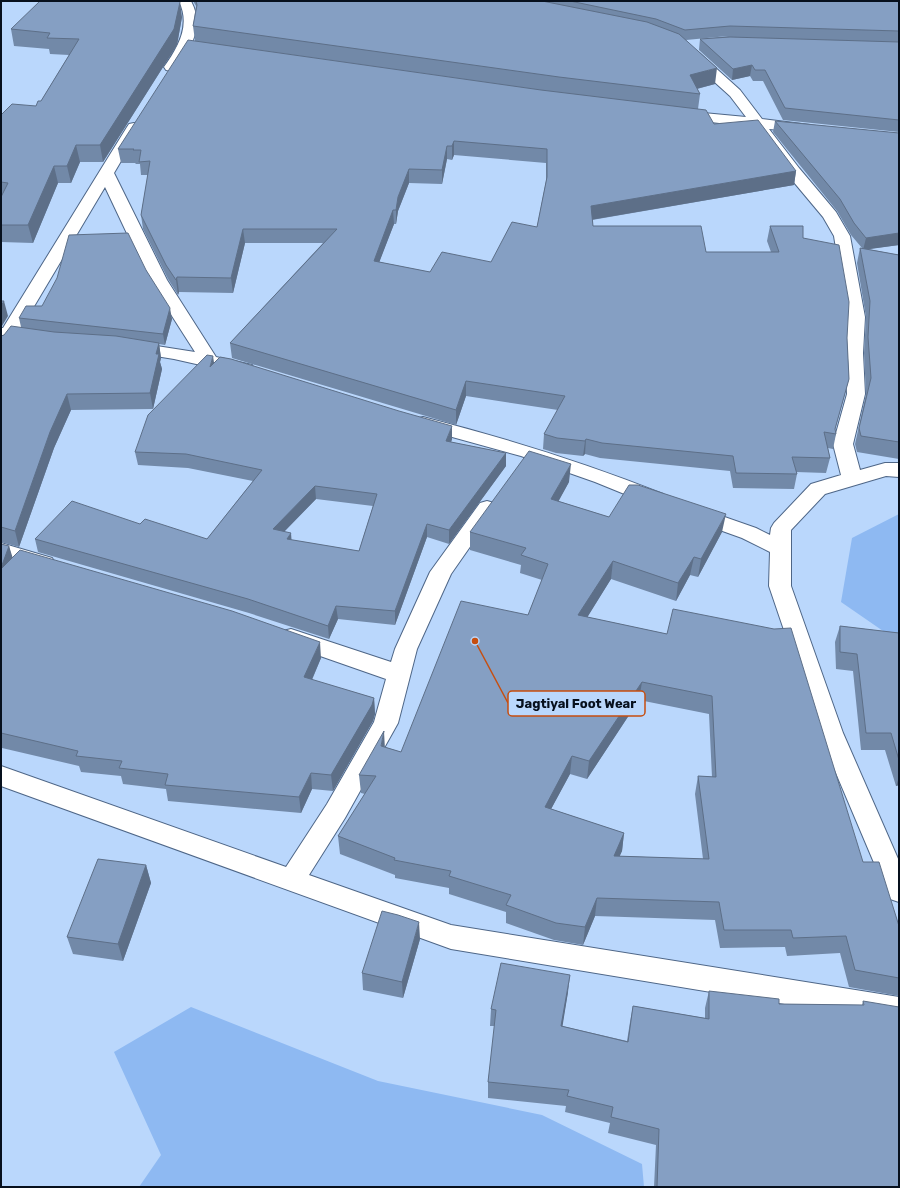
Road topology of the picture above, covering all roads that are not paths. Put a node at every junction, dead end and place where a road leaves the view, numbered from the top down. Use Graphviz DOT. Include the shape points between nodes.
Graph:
graph roads {
  1 [pos="185,1"];
  2 [pos="698,45"];
  3 [pos="162,82"];
  4 [pos="665,113"];
  5 [pos="141,115"];
  6 [pos="756,123"];
  7 [pos="816,129"];
  8 [pos="106,173"];
  9 [pos="3,338"];
  10 [pos="51,340"];
  11 [pos="111,344"];
  12 [pos="209,360"];
  13 [pos="259,373"];
  14 [pos="407,419"];
  15 [pos="528,452"];
  16 [pos="899,470"];
  17 [pos="514,471"];
  18 [pos="852,479"];
  19 [pos="500,490"];
  20 [pos="780,548"];
  21 [pos="1,550"];
  22 [pos="62,569"];
  23 [pos="271,630"];
  24 [pos="399,674"];
  25 [pos="1,776"];
  26 [pos="292,880"];
  27 [pos="899,891"];
  28 [pos="899,1010"];
  1 -- 3 [label="street" via="190,8 193,47"];
  2 -- 6 [label="street" via="683,46 735,93"];
  4 -- 6 [label="street"];
  5 -- 8 [label="street"];
  6 -- 7 [label="street"];
  6 -- 18 [label="street" via="830,215 842,236 856,317 856,394 843,444"];
  8 -- 9 [label="street"];
  8 -- 12 [label="street" via="122,203 136,239"];
  9 -- 10 [label="street"];
  11 -- 12 [label="street" via="174,352"];
  12 -- 13 [label="street"];
  14 -- 15 [label="street"];
  15 -- 17 [label="street"];
  15 -- 20 [label="street" via="749,533"];
  16 -- 18 [label="street" via="885,469"];
  18 -- 20 [label="street" via="818,489 781,528"];
  19 -- 24 [label="street" via="441,572 406,649"];
  20 -- 27 [label="street" via="780,586 831,733"];
  21 -- 22 [label="street"];
  23 -- 24 [label="street"];
  24 -- 26 [label="street" via="386,723 336,811"];
  25 -- 26 [label="street"];
  26 -- 28 [label="street" via="451,937"];
}
